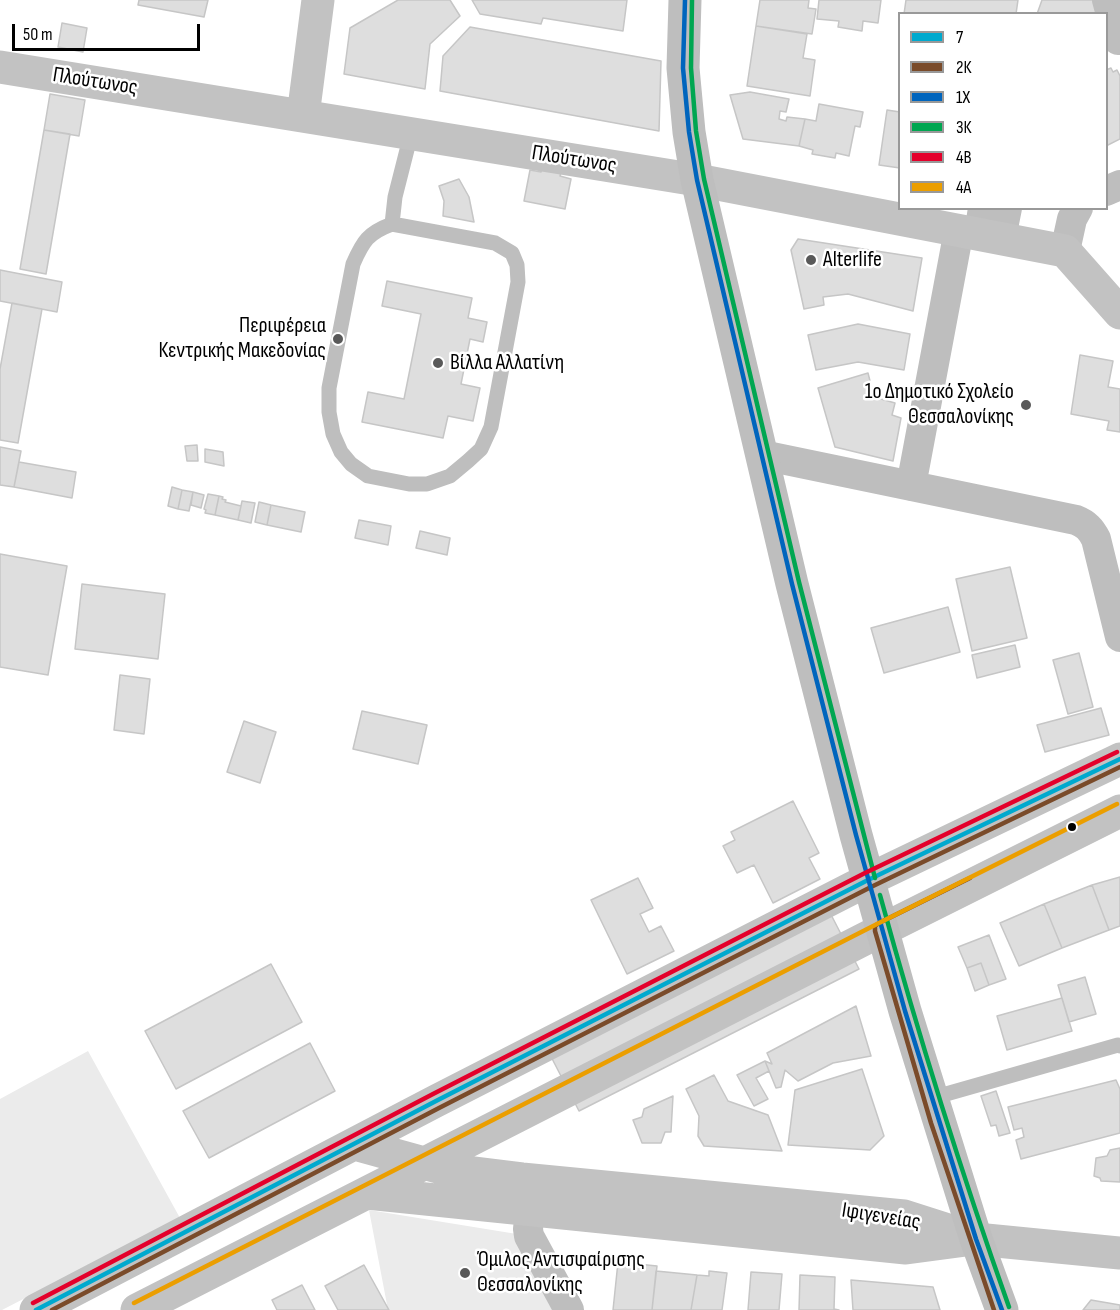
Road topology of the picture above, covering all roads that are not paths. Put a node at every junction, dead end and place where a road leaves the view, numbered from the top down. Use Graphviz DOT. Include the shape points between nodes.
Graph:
graph roads {
  1 [pos="318,0"];
  2 [pos="685,0"];
  3 [pos="1107,0"];
  4 [pos="1115,42"];
  5 [pos="0,67"];
  6 [pos="303,116"];
  7 [pos="411,134"];
  8 [pos="697,180"];
  9 [pos="1077,210"];
  10 [pos="392,224"];
  11 [pos="986,224"];
  12 [pos="1065,251"];
  13 [pos="1120,313"];
  14 [pos="762,455"];
  15 [pos="911,486"];
  16 [pos="1120,637"];
  17 [pos="1120,759"];
  18 [pos="1120,811"];
  19 [pos="868,880"];
  20 [pos="882,930"];
  21 [pos="1120,1046"];
  22 [pos="932,1098"];
  23 [pos="355,1144"];
  24 [pos="425,1164"];
  25 [pos="367,1193"];
  26 [pos="530,1210"];
  27 [pos="976,1239"];
  28 [pos="1120,1252"];
  29 [pos="181,1298"];
  30 [pos="36,1310"];
  31 [pos="137,1310"];
  32 [pos="569,1310"];
  33 [pos="1002,1310"];
  1 -- 6 [label="main road"];
  2 -- 8 [label="main road" via="684,78"];
  3 -- 4 [label="street"];
  5 -- 6 [label="main road, Πλούτωνος"];
  6 -- 7 [label="main road, Πλούτωνος"];
  7 -- 8 [label="main road, Πλούτωνος"];
  7 -- 10 [label="lane"];
  8 -- 11 [label="main road, Πλούτωνος"];
  8 -- 14 [label="main road"];
  9 -- 12 [label="street"];
  10 -- 10 [label="lane" via="369,237 353,264 329,388 328,412 333,434 351,464 368,476 427,484 450,476 468,461 481,449 491,427 518,282 517,265 512,253 495,243"];
  11 -- 12 [label="main road, Πλούτωνος"];
  11 -- 15 [label="street"];
  12 -- 13 [label="main road"];
  14 -- 15 [label="street"];
  14 -- 19 [label="main road"];
  15 -- 16 [label="street" via="1085,524 1096,539"];
  17 -- 19 [label="main road"];
  18 -- 20 [label="main road"];
  19 -- 20 [label="main road"];
  19 -- 23 [label="main road"];
  20 -- 22 [label="main road"];
  20 -- 24 [label="main road"];
  21 -- 22 [label="lane"];
  22 -- 27 [label="main road"];
  23 -- 24 [label="main road, Ιφιγενείας"];
  23 -- 30 [label="main road"];
  24 -- 25 [label="main road"];
  24 -- 27 [label="main road, Ιφιγενείας" via="522,1179 904,1216"];
  25 -- 26 [label="main road, Ιφιγενείας"];
  25 -- 29 [label="main road"];
  26 -- 27 [label="main road, Ιφιγενείας" via="906,1248"];
  26 -- 32 [label="street" via="529,1236"];
  27 -- 28 [label="main road"];
  27 -- 33 [label="main road"];
  29 -- 31 [label="main road"];
}
